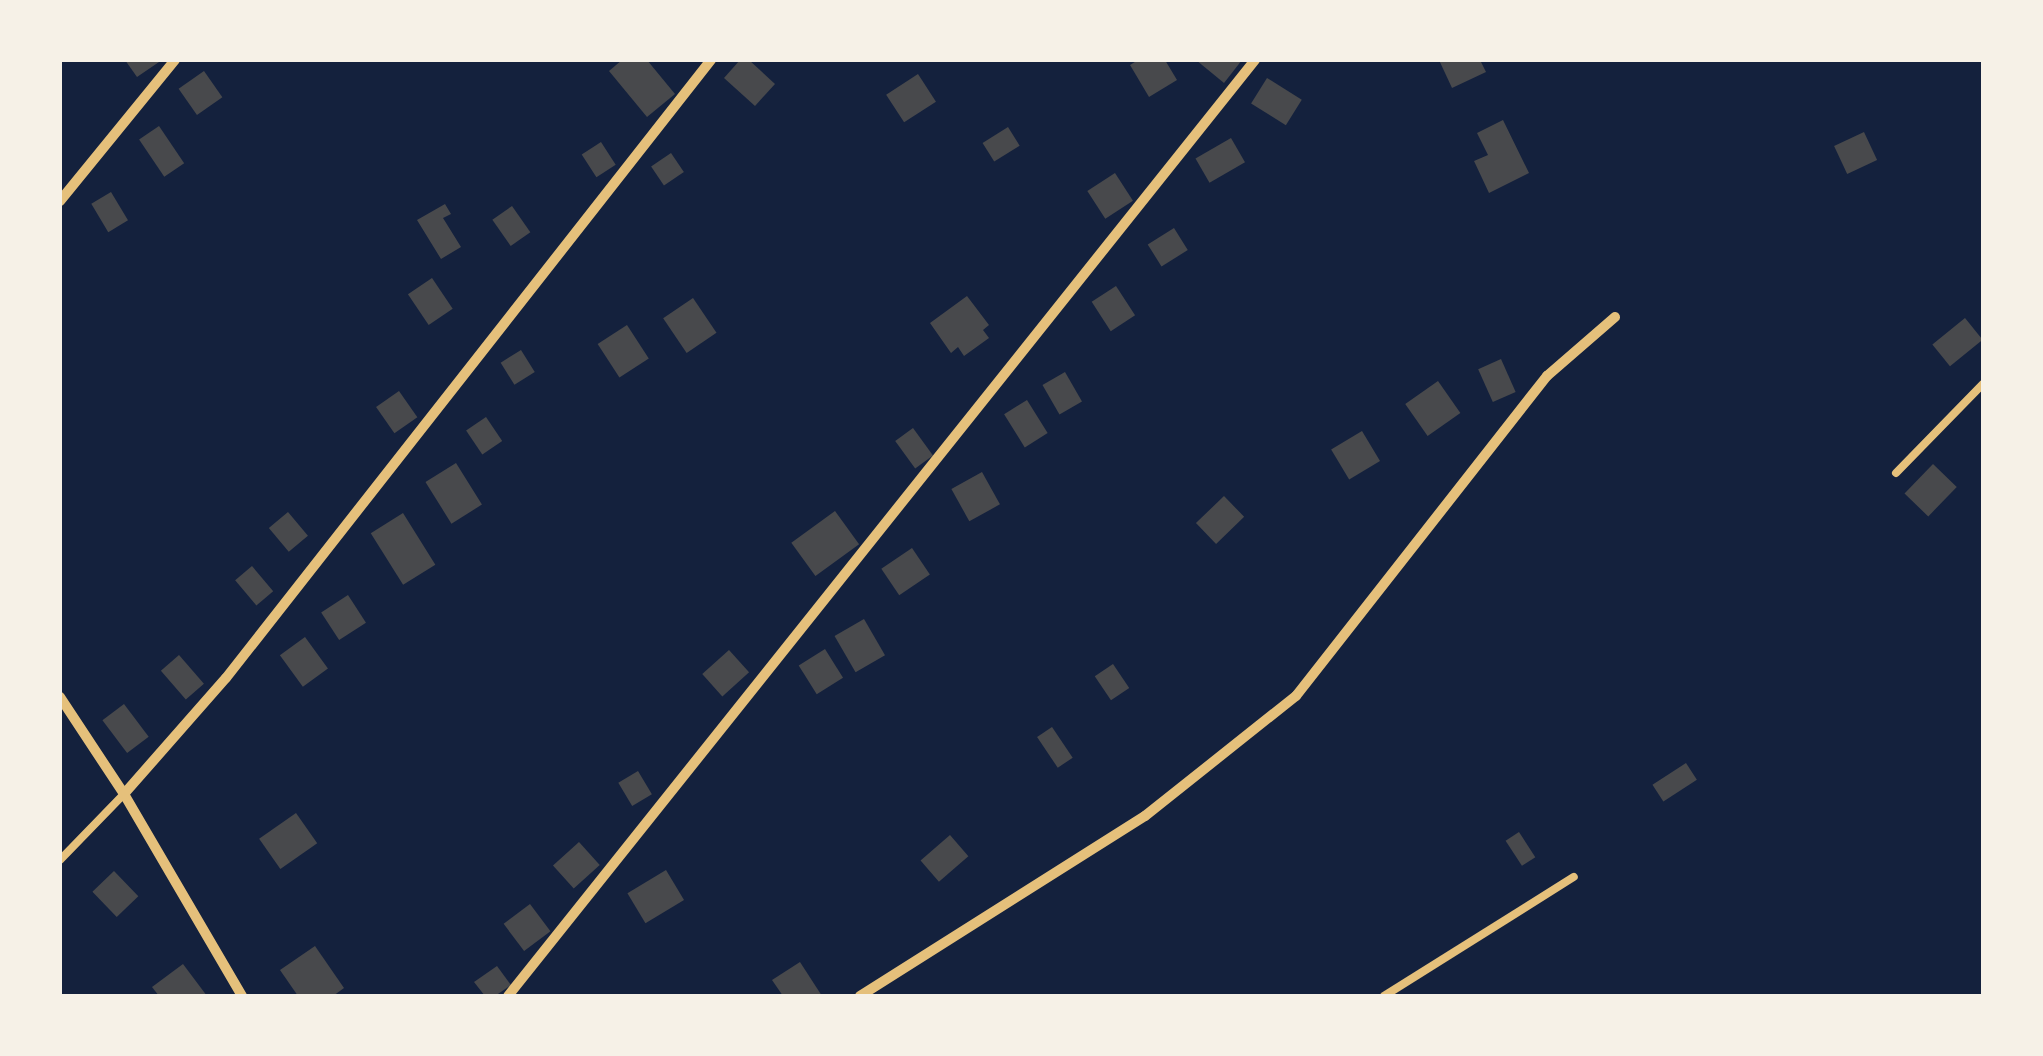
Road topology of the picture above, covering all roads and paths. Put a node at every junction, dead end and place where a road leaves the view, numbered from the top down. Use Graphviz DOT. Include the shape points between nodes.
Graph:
graph roads {
  1 [pos="175,60"];
  2 [pos="710,60"];
  3 [pos="1255,60"];
  4 [pos="60,202"];
  5 [pos="1615,317"];
  6 [pos="1983,384"];
  7 [pos="1896,473"];
  8 [pos="60,697"];
  9 [pos="124,794"];
  10 [pos="60,860"];
  11 [pos="1574,877"];
  12 [pos="242,996"];
  13 [pos="508,996"];
  14 [pos="860,996"];
  15 [pos="1384,996"];
  1 -- 4 [label="street"];
  2 -- 9 [label="street" via="238,663"];
  3 -- 13 [label="street"];
  5 -- 14 [label="street" via="1547,376 1296,696 1145,816"];
  6 -- 7 [label="lane"];
  8 -- 9 [label="street"];
  9 -- 10 [label="lane"];
  9 -- 12 [label="street"];
  11 -- 15 [label="lane"];
}
